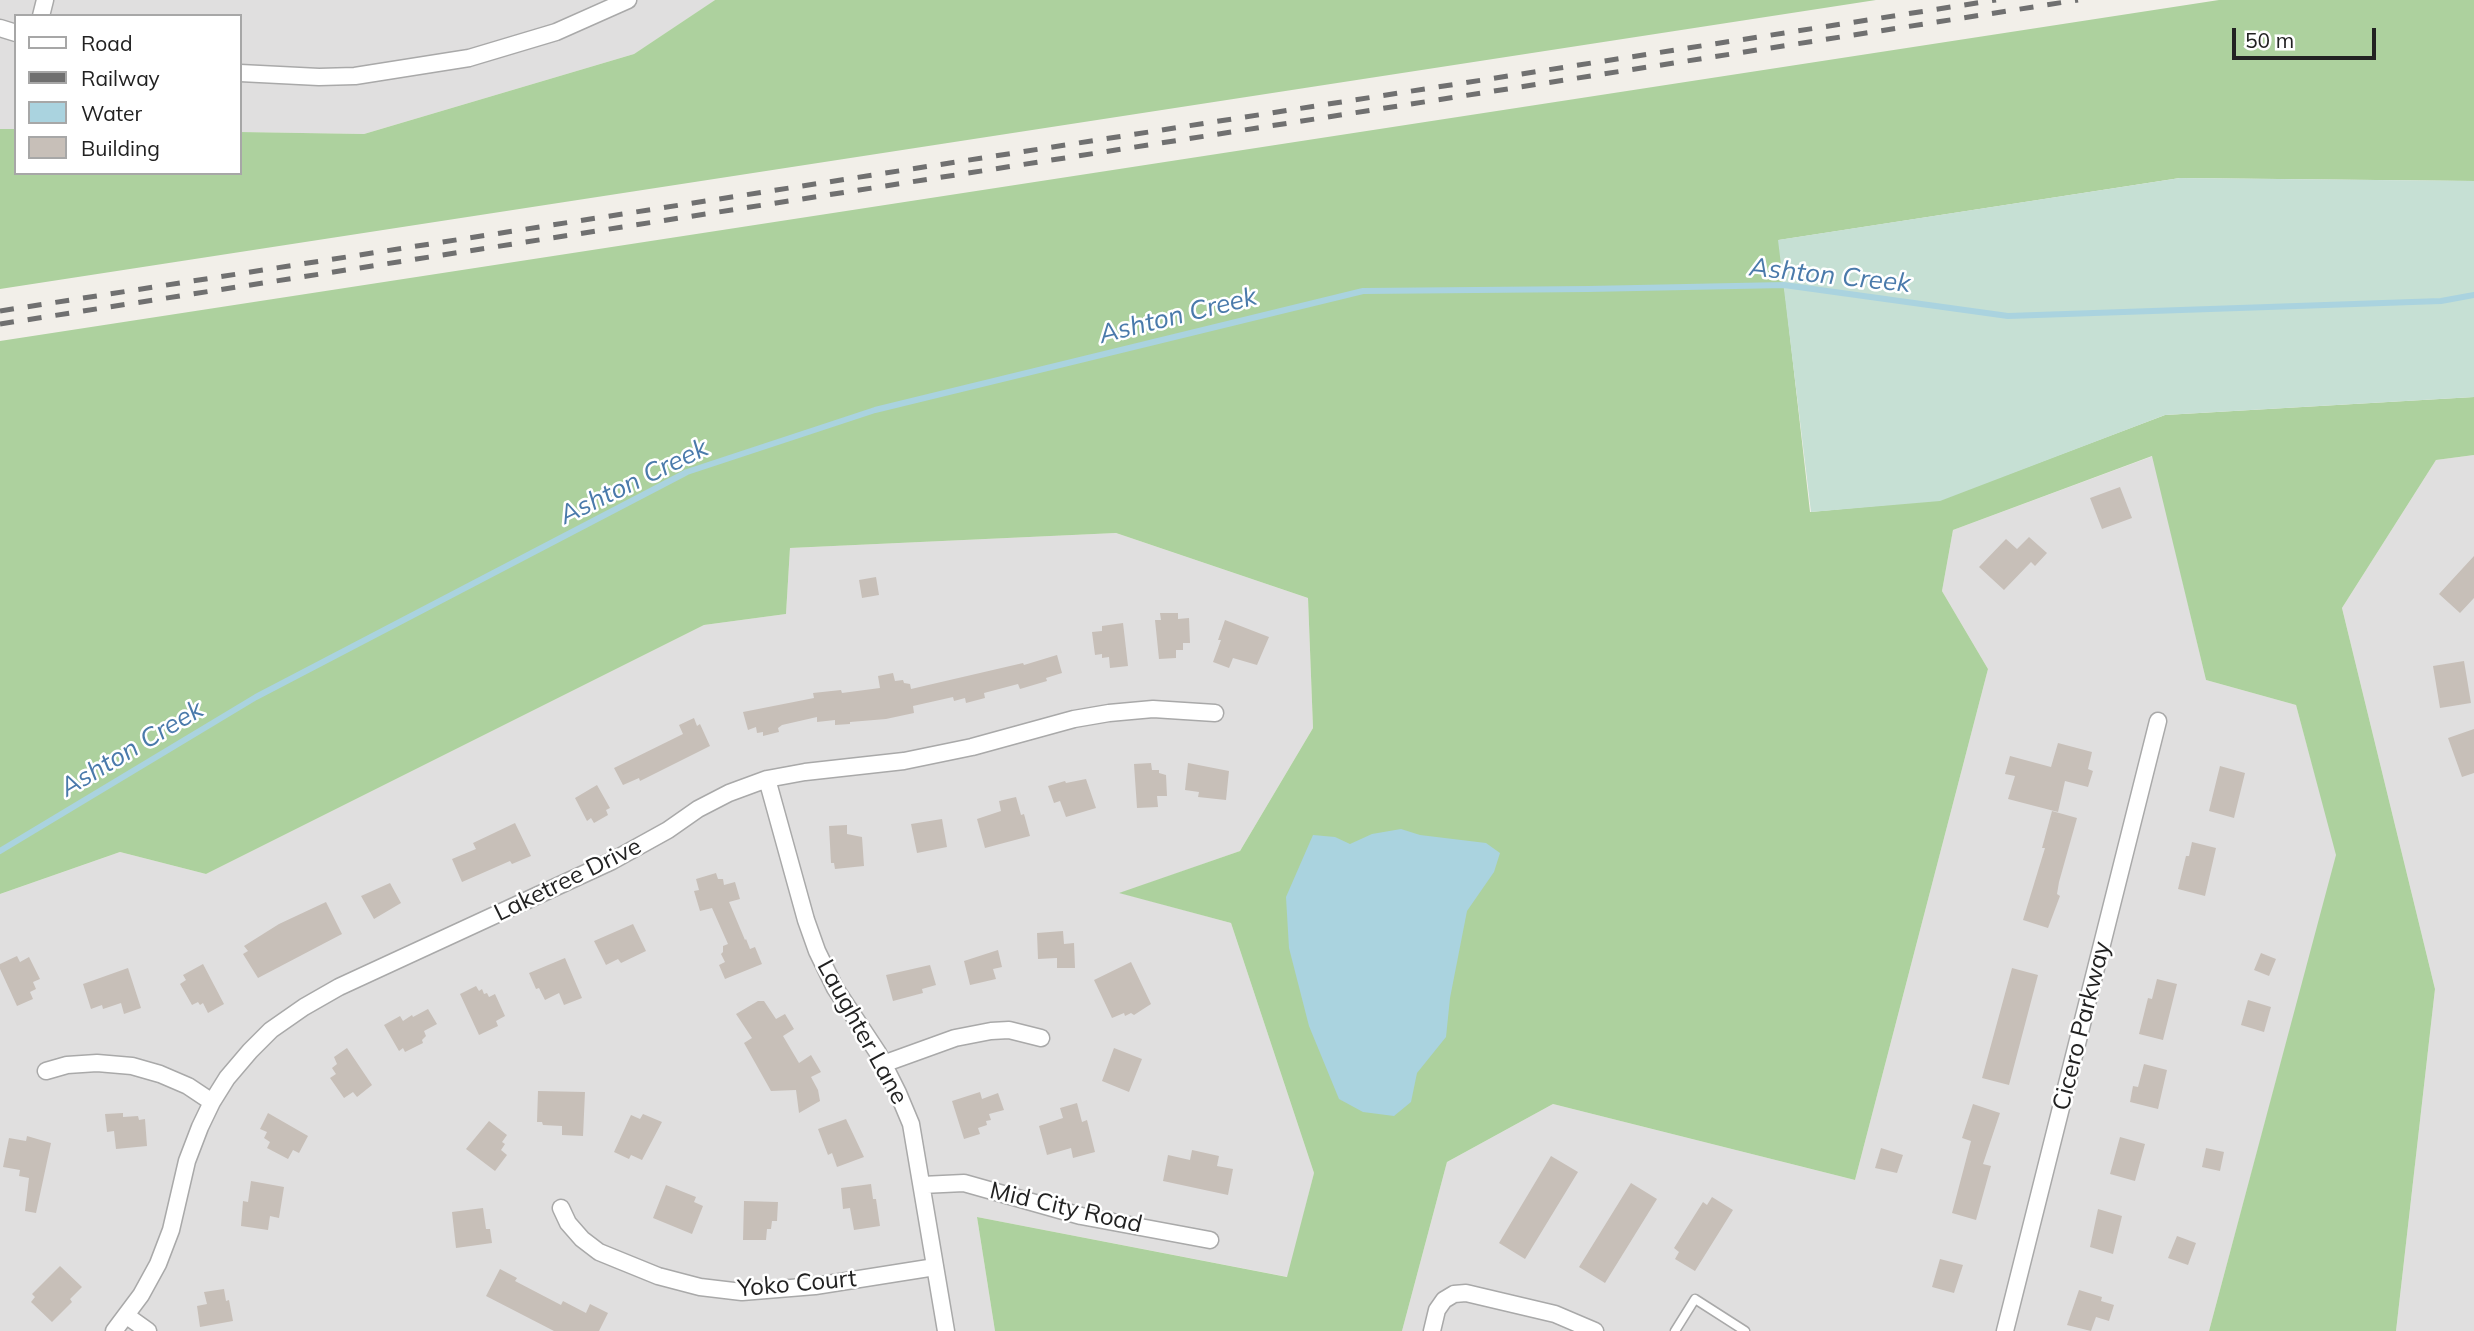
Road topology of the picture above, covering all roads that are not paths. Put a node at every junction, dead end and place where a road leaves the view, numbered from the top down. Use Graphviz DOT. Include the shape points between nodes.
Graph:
graph roads {
  1 [pos="628,0"];
  2 [pos="242,73"];
  3 [pos="1215,713"];
  4 [pos="2158,721"];
  5 [pos="767,779"];
  6 [pos="1041,1038"];
  7 [pos="883,1064"];
  8 [pos="46,1070"];
  9 [pos="212,1102"];
  10 [pos="922,1185"];
  11 [pos="561,1208"];
  12 [pos="1210,1240"];
  13 [pos="934,1267"];
  14 [pos="127,1316"];
  15 [pos="114,1331"];
  16 [pos="148,1331"];
  17 [pos="946,1331"];
  18 [pos="1432,1331"];
  19 [pos="1595,1331"];
  20 [pos="1675,1331"];
  21 [pos="1745,1331"];
  22 [pos="2005,1331"];
  1 -- 2 [label="street" via="556,32 469,58 355,76"];
  3 -- 5 [label="street, Laketree Drive" via="1153,709 1109,713 904,761"];
  4 -- 22 [label="street, Cicero Parkway"];
  5 -- 7 [label="street, Laughter Lane" via="817,951"];
  5 -- 9 [label="street, Laketree Drive" via="698,809 612,861 304,1007 250,1051"];
  6 -- 7 [label="street" via="991,1031 955,1038"];
  7 -- 10 [label="street, Laughter Lane" via="911,1124"];
  8 -- 9 [label="street" via="97,1063 132,1066 178,1082"];
  9 -- 14 [label="street, Laketree Drive" via="187,1161 158,1264"];
  10 -- 12 [label="street, Mid City Road" via="964,1183 1081,1216"];
  10 -- 13 [label="street, Laughter Lane"];
  11 -- 13 [label="street, Yoko Court" via="582,1239 599,1252 700,1287 742,1292 815,1286"];
  13 -- 17 [label="street, Laughter Lane"];
  14 -- 15 [label="street, Laketree Drive"];
  14 -- 16 [label="street"];
  18 -- 19 [label="street" via="1444,1300 1466,1293 1555,1314"];
  20 -- 21 [label="lane" via="1695,1300"];
}
